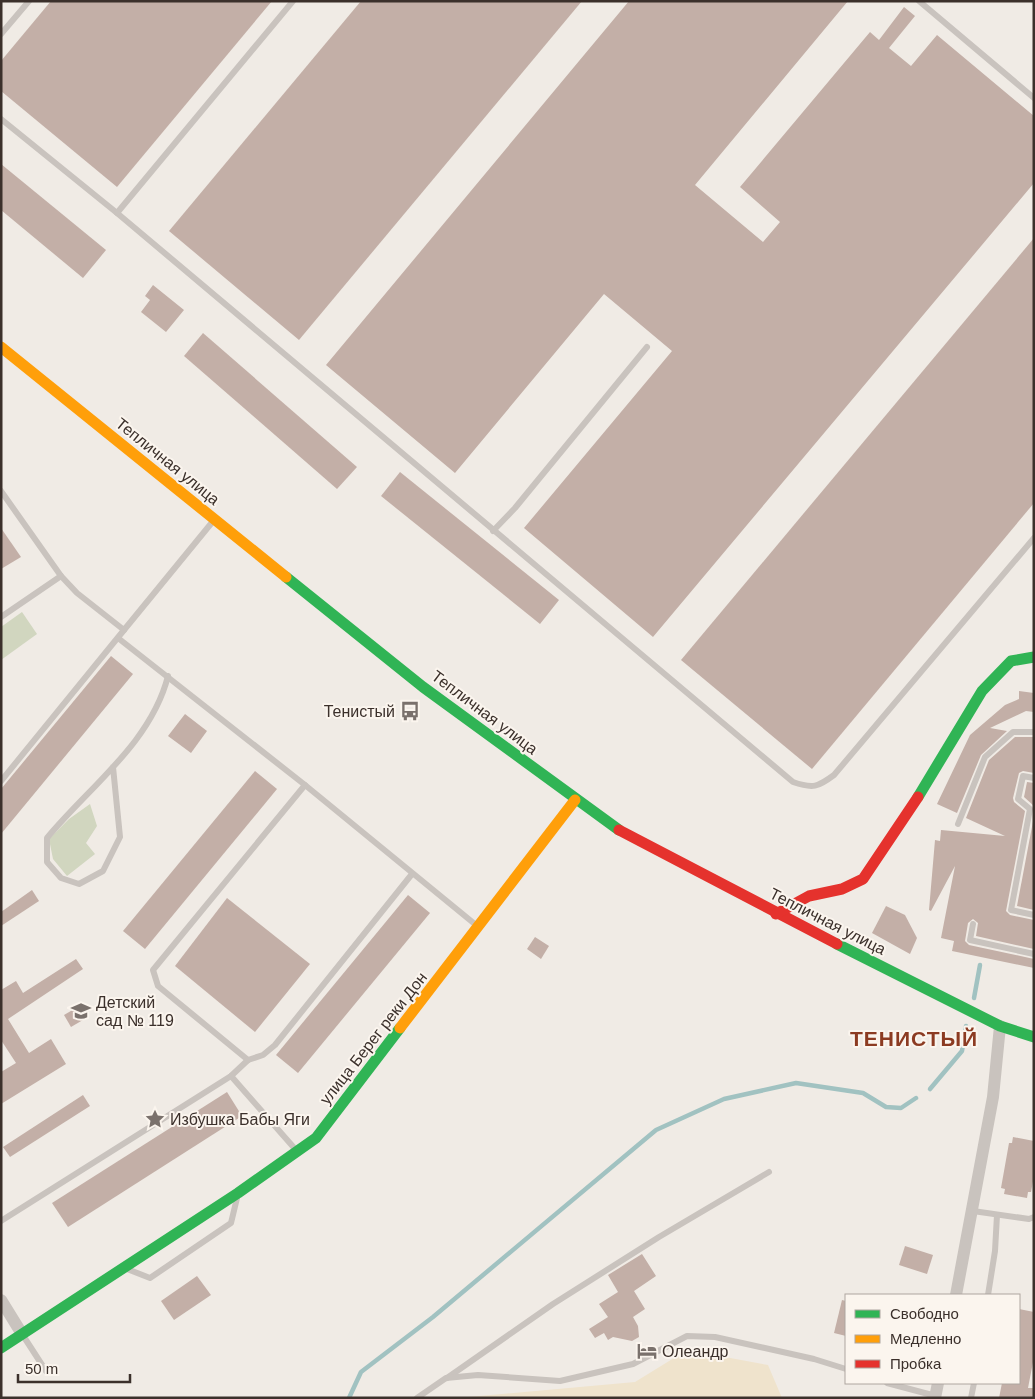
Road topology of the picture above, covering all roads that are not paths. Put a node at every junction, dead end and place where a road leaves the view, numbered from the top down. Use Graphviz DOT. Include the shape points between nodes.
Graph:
graph roads {
  1 [pos="29,1"];
  2 [pos="293,1"];
  3 [pos="919,1"];
  4 [pos="1,34"];
  5 [pos="1034,98"];
  6 [pos="1,120"];
  7 [pos="117,213"];
  8 [pos="1,347"];
  9 [pos="647,347"];
  10 [pos="1,491"];
  11 [pos="215,519"];
  12 [pos="493,531"];
  13 [pos="1034,538"];
  14 [pos="61,576"];
  15 [pos="1,617"];
  16 [pos="124,630"];
  17 [pos="118,638"];
  18 [pos="1034,657"];
  19 [pos="168,676"];
  20 [pos="1034,732"];
  21 [pos="114,767"];
  22 [pos="1034,778"];
  23 [pos="1,781"];
  24 [pos="305,785"];
  25 [pos="575,800"];
  26 [pos="958,824"];
  27 [pos="412,874"];
  28 [pos="776,914"];
  29 [pos="1034,915"];
  30 [pos="973,924"];
  31 [pos="479,928"];
  32 [pos="1034,954"];
  33 [pos="1000,1026"];
  34 [pos="1034,1037"];
  35 [pos="248,1060"];
  36 [pos="231,1076"];
  37 [pos="298,1152"];
  38 [pos="769,1172"];
  39 [pos="238,1193"];
  40 [pos="973,1211"];
  41 [pos="997,1215"];
  42 [pos="1034,1217"];
  43 [pos="1,1221"];
  44 [pos="124,1268"];
  45 [pos="956,1294"];
  46 [pos="988,1294"];
  47 [pos="1,1300"];
  48 [pos="22,1334"];
  49 [pos="1,1348"];
  50 [pos="845,1369"];
  51 [pos="46,1371"];
  52 [pos="446,1378"];
  53 [pos="891,1384"];
  54 [pos="938,1384"];
  55 [pos="974,1384"];
  56 [pos="936,1397"];
  57 [pos="417,1398"];
  58 [pos="971,1398"];
  1 -- 4 [label="lane"];
  2 -- 7 [label="lane"];
  3 -- 5 [label="lane"];
  6 -- 7 [label="lane"];
  7 -- 12 [label="lane"];
  8 -- 11 [label="street, Тепличная улица"];
  9 -- 12 [label="lane"];
  10 -- 14 [label="lane"];
  11 -- 16 [label="lane"];
  11 -- 25 [label="street, Тепличная улица" via="423,687"];
  12 -- 13 [label="lane" via="793,782 806,786 820,786 834,776"];
  14 -- 15 [label="lane"];
  14 -- 16 [label="lane"];
  16 -- 17 [label="lane"];
  17 -- 19 [label="lane"];
  17 -- 23 [label="lane"];
  18 -- 28 [label="street" via="1011,661 982,691 926,785 863,879 842,889 809,896"];
  19 -- 21 [label="lane" via="163,696"];
  19 -- 24 [label="lane"];
  20 -- 26 [label="lane" via="1013,732 985,757"];
  21 -- 21 [label="lane" via="47,838 47,862 61,878 80,884 103,871 120,837"];
  22 -- 29 [label="lane" via="1023,776 1018,800 1030,810 1011,910"];
  24 -- 27 [label="lane"];
  24 -- 35 [label="lane" via="153,970 158,986"];
  25 -- 28 [label="street, Тепличная улица" via="613,827"];
  25 -- 31 [label="street, улица Берег реки Дон"];
  27 -- 31 [label="lane"];
  27 -- 35 [label="lane" via="275,1045 263,1055"];
  28 -- 33 [label="street, Тепличная улица"];
  30 -- 32 [label="lane" via="970,940"];
  31 -- 37 [label="street, улица Берег реки Дон" via="316,1138"];
  33 -- 34 [label="street, Тепличная улица"];
  33 -- 40 [label="street" via="993,1097"];
  35 -- 36 [label="lane"];
  36 -- 37 [label="lane"];
  36 -- 43 [label="lane"];
  37 -- 39 [label="street, улица Берег реки Дон"];
  38 -- 52 [label="lane" via="553,1304"];
  39 -- 44 [label="street, улица Берег реки Дон"];
  39 -- 44 [label="lane" via="231,1223 150,1278"];
  40 -- 41 [label="lane"];
  40 -- 45 [label="street"];
  41 -- 42 [label="lane"];
  41 -- 46 [label="lane"];
  44 -- 48 [label="street, улица Берег реки Дон"];
  47 -- 48 [label="street"];
  48 -- 49 [label="street, улица Берег реки Дон"];
  48 -- 51 [label="lane"];
  50 -- 52 [label="lane" via="715,1337 687,1336 633,1364 560,1381 478,1376"];
  52 -- 57 [label="lane"];
  53 -- 56 [label="lane"];
  54 -- 56 [label="street"];
  55 -- 58 [label="lane"];
}
